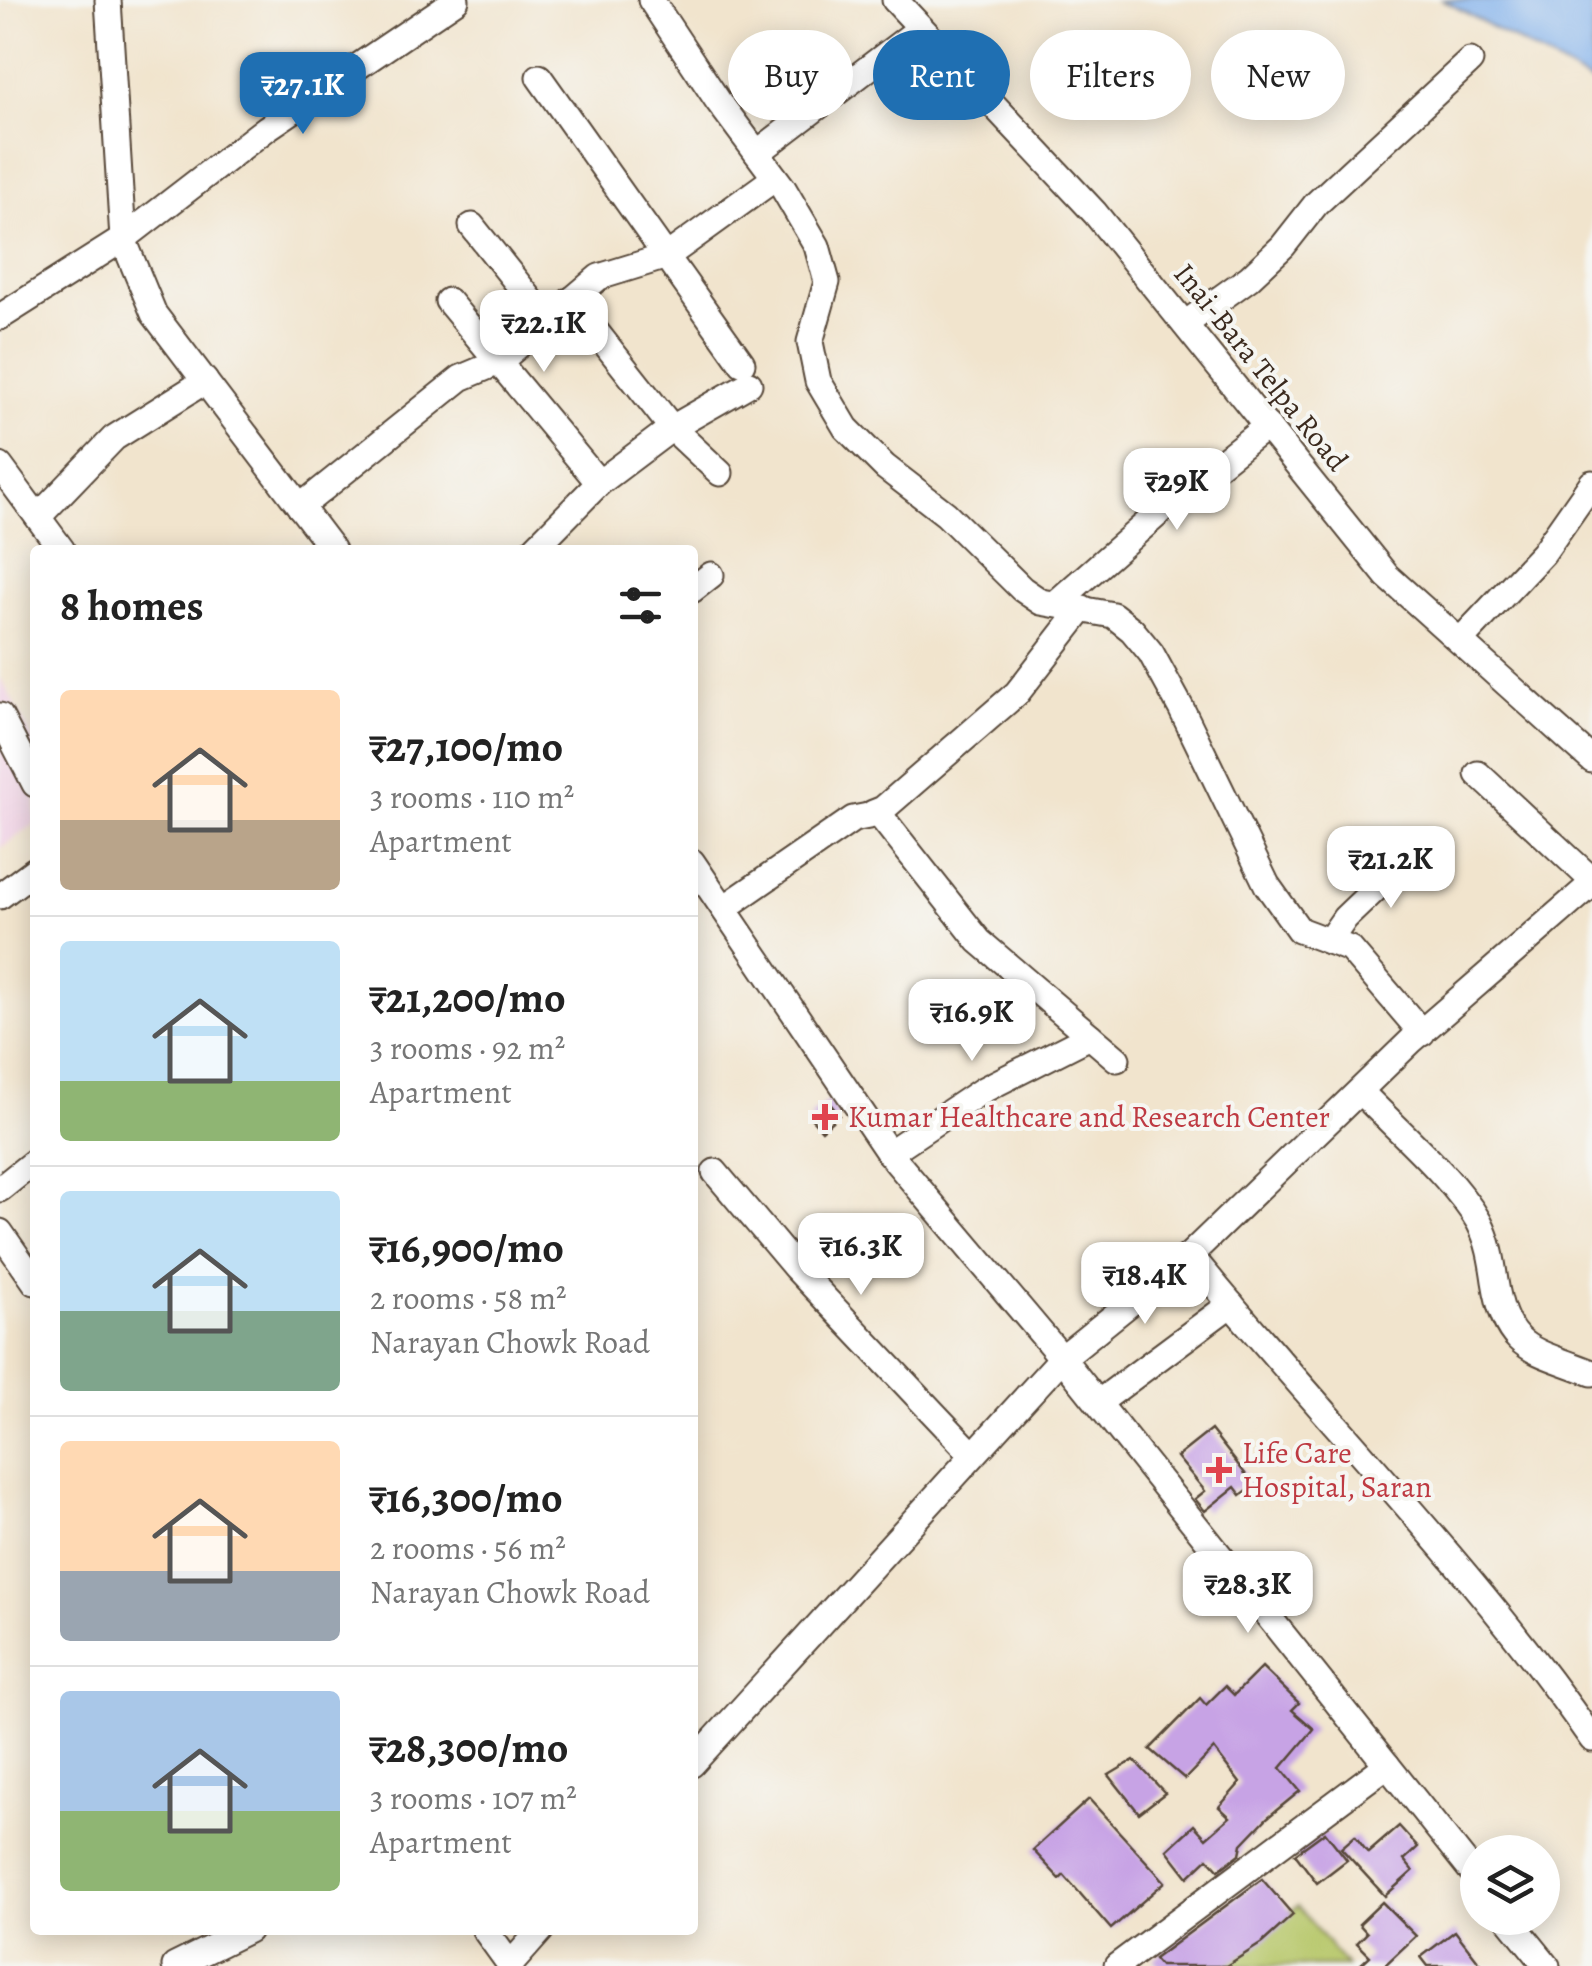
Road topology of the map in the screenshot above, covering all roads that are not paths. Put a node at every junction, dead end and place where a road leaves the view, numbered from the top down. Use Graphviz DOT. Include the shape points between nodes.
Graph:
graph roads {
  1 [pos="108,0"];
  2 [pos="456,0"];
  3 [pos="651,0"];
  4 [pos="895,0"];
  5 [pos="921,28"];
  6 [pos="1470,62"];
  7 [pos="538,77"];
  8 [pos="757,153"];
  9 [pos="775,178"];
  10 [pos="472,226"];
  11 [pos="123,239"];
  12 [pos="667,256"];
  13 [pos="571,300"];
  14 [pos="448,301"];
  15 [pos="0,318"];
  16 [pos="547,320"];
  17 [pos="1185,324"];
  18 [pos="499,362"];
  19 [pos="205,381"];
  20 [pos="1267,426"];
  21 [pos="672,428"];
  22 [pos="0,466"];
  23 [pos="720,472"];
  24 [pos="599,483"];
  25 [pos="1592,483"];
  26 [pos="300,507"];
  27 [pos="38,517"];
  28 [pos="58,545"];
  29 [pos="328,545"];
  30 [pos="538,545"];
  31 [pos="1055,604"];
  32 [pos="1084,608"];
  33 [pos="1460,642"];
  34 [pos="0,716"];
  35 [pos="1592,760"];
  36 [pos="30,774"];
  37 [pos="1478,774"];
  38 [pos="873,813"];
  39 [pos="1417,849"];
  40 [pos="698,871"];
  41 [pos="30,874"];
  42 [pos="1592,882"];
  43 [pos="0,896"];
  44 [pos="724,908"];
  45 [pos="1329,941"];
  46 [pos="1422,1033"];
  47 [pos="1090,1036"];
  48 [pos="1117,1059"];
  49 [pos="1360,1091"];
  50 [pos="889,1154"];
  51 [pos="30,1165"];
  52 [pos="715,1172"];
  53 [pos="0,1189"];
  54 [pos="0,1232"];
  55 [pos="1190,1255"];
  56 [pos="30,1275"];
  57 [pos="1230,1304"];
  58 [pos="1062,1358"];
  59 [pos="1592,1373"];
  60 [pos="1098,1403"];
  61 [pos="973,1455"];
  62 [pos="1592,1739"];
  63 [pos="698,1757"];
  64 [pos="1386,1766"];
  65 [pos="1460,1857"];
  66 [pos="238,1935"];
  67 [pos="489,1935"];
  68 [pos="537,1935"];
  69 [pos="1522,1935"];
  70 [pos="510,1965"];
  71 [pos="175,1966"];
  72 [pos="1117,1966"];
  73 [pos="1547,1966"];
  1 -- 11 [label="street"];
  2 -- 11 [label="street" via="266,128"];
  3 -- 8 [label="street"];
  4 -- 5 [label="street, Inai-Bara Telpa Road"];
  5 -- 8 [label="street"];
  5 -- 17 [label="street, Inai-Bara Telpa Road" via="1095,213"];
  6 -- 17 [label="street" via="1316,204 1260,268"];
  7 -- 12 [label="street"];
  8 -- 9 [label="street"];
  9 -- 12 [label="street"];
  9 -- 31 [label="street" via="826,266 828,282 810,342 818,381 846,428 1022,590"];
  10 -- 16 [label="street"];
  11 -- 15 [label="street"];
  11 -- 19 [label="street" via="154,314"];
  12 -- 13 [label="street" via="599,277"];
  12 -- 21 [label="street" via="746,373"];
  13 -- 16 [label="street"];
  13 -- 21 [label="street"];
  14 -- 18 [label="street"];
  16 -- 18 [label="street"];
  17 -- 20 [label="street, Inai-Bara Telpa Road"];
  18 -- 24 [label="street"];
  18 -- 26 [label="street" via="461,378"];
  19 -- 26 [label="street"];
  19 -- 27 [label="street" via="114,438"];
  20 -- 31 [label="street"];
  20 -- 33 [label="street, Inai-Bara Telpa Road" via="1388,576"];
  21 -- 23 [label="street"];
  21 -- 24 [label="street"];
  22 -- 27 [label="street"];
  24 -- 30 [label="street"];
  25 -- 33 [label="street" via="1544,553"];
  26 -- 29 [label="street"];
  27 -- 28 [label="street"];
  31 -- 32 [label="street"];
  32 -- 38 [label="street" via="1017,693"];
  32 -- 45 [label="street" via="1113,615 1151,653 1266,885 1300,930"];
  33 -- 35 [label="street, Inai-Bara Telpa Road"];
  34 -- 36 [label="street"];
  37 -- 42 [label="street"];
  38 -- 44 [label="street" via="853,819"];
  38 -- 47 [label="street" via="890,824 978,941"];
  39 -- 45 [label="street" via="1344,918"];
  40 -- 44 [label="street"];
  41 -- 43 [label="street"];
  42 -- 46 [label="street"];
  44 -- 50 [label="street"];
  45 -- 46 [label="street" via="1350,949"];
  46 -- 49 [label="street"];
  47 -- 48 [label="street"];
  47 -- 50 [label="street" via="983,1090"];
  49 -- 55 [label="street"];
  49 -- 59 [label="street" via="1479,1223 1510,1331 1530,1348"];
  50 -- 58 [label="street"];
  51 -- 53 [label="street"];
  52 -- 61 [label="street"];
  54 -- 56 [label="street"];
  55 -- 57 [label="street"];
  55 -- 58 [label="street"];
  57 -- 60 [label="street"];
  57 -- 62 [label="street" via="1476,1584"];
  58 -- 60 [label="street"];
  58 -- 61 [label="street"];
  60 -- 64 [label="street"];
  61 -- 63 [label="street"];
  64 -- 65 [label="street"];
  64 -- 72 [label="street"];
  66 -- 71 [label="street"];
  67 -- 70 [label="street"];
  68 -- 70 [label="street"];
  69 -- 73 [label="street"];
}
